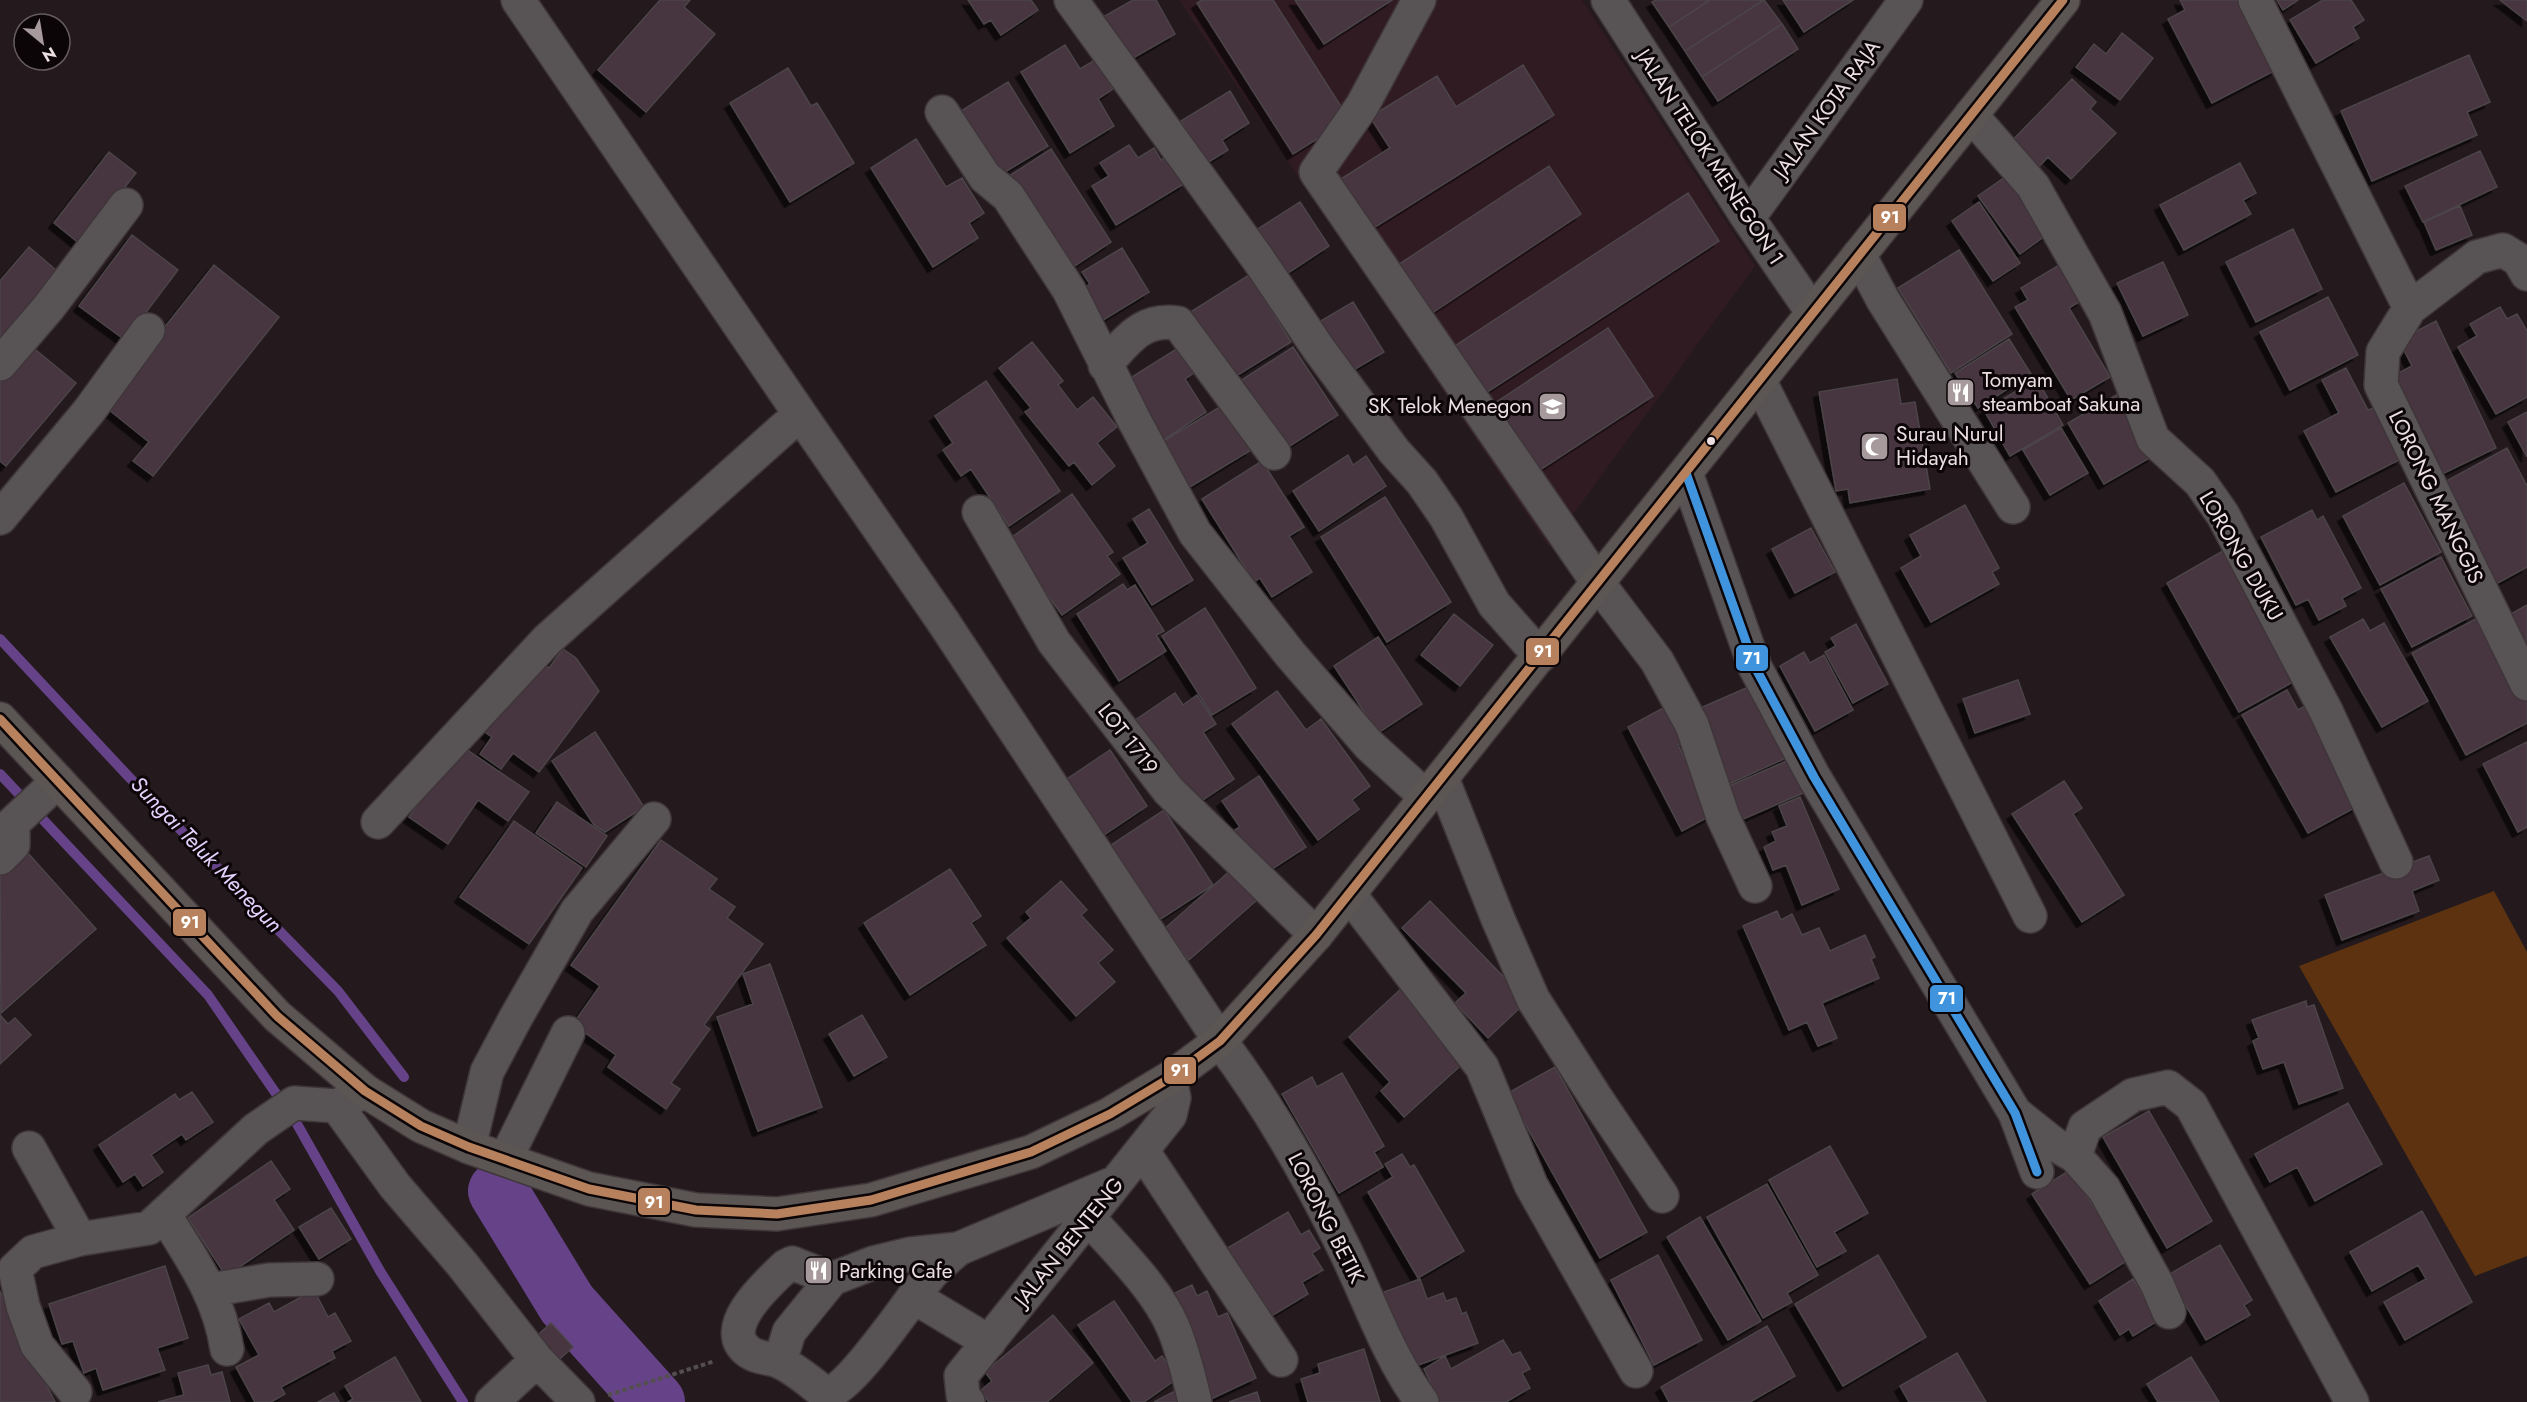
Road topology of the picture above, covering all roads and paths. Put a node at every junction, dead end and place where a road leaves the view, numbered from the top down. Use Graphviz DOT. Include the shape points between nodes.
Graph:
graph roads {
  1 [pos="518,0"];
  2 [pos="1071,0"];
  3 [pos="1418,0"];
  4 [pos="1608,0"];
  5 [pos="1906,0"];
  6 [pos="2063,0"];
  7 [pos="2255,0"];
  8 [pos="942,112"];
  9 [pos="1971,115"];
  10 [pos="126,206"];
  11 [pos="1748,218"];
  12 [pos="1859,255"];
  13 [pos="2527,274"];
  14 [pos="2410,308"];
  15 [pos="1813,313"];
  16 [pos="148,330"];
  17 [pos="0,364"];
  18 [pos="1105,364"];
  19 [pos="1759,380"];
  20 [pos="800,414"];
  21 [pos="1274,453"];
  22 [pos="1686,473"];
  23 [pos="2013,507"];
  24 [pos="979,512"];
  25 [pos="0,518"];
  26 [pos="1598,583"];
  27 [pos="1540,656"];
  28 [pos="2527,684"];
  29 [pos="0,719"];
  30 [pos="1434,788"];
  31 [pos="41,798"];
  32 [pos="654,819"];
  33 [pos="378,822"];
  34 [pos="0,858"];
  35 [pos="2396,862"];
  36 [pos="1755,886"];
  37 [pos="1349,894"];
  38 [pos="2030,916"];
  39 [pos="1316,935"];
  40 [pos="568,1033"];
  41 [pos="1220,1041"];
  42 [pos="1170,1078"];
  43 [pos="351,1098"];
  44 [pos="2015,1113"];
  45 [pos="469,1147"];
  46 [pos="29,1148"];
  47 [pos="1142,1150"];
  48 [pos="2075,1156"];
  49 [pos="506,1158"];
  50 [pos="2037,1172"];
  51 [pos="1116,1183"];
  52 [pos="1662,1196"];
  53 [pos="164,1214"];
  54 [pos="1088,1217"];
  55 [pos="80,1239"];
  56 [pos="958,1249"];
  57 [pos="317,1279"];
  58 [pos="832,1279"];
  59 [pos="210,1290"];
  60 [pos="914,1297"];
  61 [pos="2169,1312"];
  62 [pos="988,1342"];
  63 [pos="227,1349"];
  64 [pos="746,1350"];
  65 [pos="537,1360"];
  66 [pos="1281,1360"];
  67 [pos="780,1362"];
  68 [pos="1636,1371"];
  69 [pos="625,1391"];
  70 [pos="75,1392"];
  71 [pos="492,1402"];
  72 [pos="578,1402"];
  73 [pos="968,1402"];
  74 [pos="1195,1402"];
  75 [pos="1422,1402"];
  76 [pos="2352,1402"];
  1 -- 20 [label="street, LORONG BETIK"];
  2 -- 27 [label="street" via="1318,348 1394,451 1422,482 1494,604"];
  3 -- 26 [label="street" via="1362,106 1316,172"];
  4 -- 11 [label="street, JALAN TELOK MENEGON 1"];
  5 -- 11 [label="street, JALAN KOTA RAJA"];
  6 -- 9 [label="main road"];
  7 -- 14 [label="street"];
  8 -- 18 [label="street" via="985,177 1008,196 1069,291"];
  9 -- 12 [label="main road"];
  9 -- 35 [label="street, LORONG DUKU" via="2033,186 2105,313 2153,439 2200,483 2223,515 2326,711"];
  10 -- 17 [label="street"];
  11 -- 15 [label="street, JALAN TELOK MENEGON 1"];
  12 -- 15 [label="main road"];
  12 -- 23 [label="street"];
  13 -- 14 [label="street, LORONG MANGGIS" via="2519,260 2503,250 2477,257"];
  14 -- 28 [label="street, LORONG MANGGIS" via="2383,352 2381,385"];
  15 -- 19 [label="main road"];
  16 -- 25 [label="street" via="89,411"];
  18 -- 21 [label="street" via="1135,333 1159,320 1178,323"];
  18 -- 30 [label="street" via="1195,533 1290,654 1369,745"];
  19 -- 22 [label="main road"];
  19 -- 38 [label="street"];
  20 -- 33 [label="street" via="547,640"];
  20 -- 41 [label="street, LORONG BETIK" via="942,620"];
  22 -- 26 [label="main road"];
  22 -- 44 [label="street" via="1755,667 1814,777"];
  24 -- 39 [label="street, LOT 1719" via="1054,642 1161,782"];
  26 -- 27 [label="main road"];
  26 -- 36 [label="street" via="1657,661 1692,725 1723,817"];
  27 -- 30 [label="main road"];
  29 -- 31 [label="main road"];
  30 -- 37 [label="main road"];
  30 -- 52 [label="street" via="1533,999"];
  31 -- 34 [label="street" via="13,823 13,845"];
  31 -- 43 [label="main road" via="277,1016"];
  32 -- 45 [label="street" via="577,911 515,1019 487,1072"];
  37 -- 39 [label="main road"];
  37 -- 68 [label="street" via="1482,1067 1531,1185"];
  39 -- 41 [label="main road"];
  40 -- 49 [label="street"];
  41 -- 42 [label="main road"];
  41 -- 75 [label="street, LORONG BETIK" via="1253,1084 1293,1153 1341,1242 1406,1381"];
  42 -- 47 [label="street, JALAN BENTENG" via="1174,1098 1170,1115"];
  42 -- 49 [label="main road" via="1110,1114 1031,1152 871,1200 777,1214 696,1210 589,1189"];
  43 -- 45 [label="main road"];
  43 -- 53 [label="street" via="285,1109 256,1129"];
  43 -- 65 [label="street" via="395,1186"];
  44 -- 48 [label="street"];
  44 -- 50 [label="street"];
  45 -- 49 [label="main road"];
  46 -- 55 [label="street"];
  47 -- 51 [label="street, JALAN BENTENG"];
  47 -- 66 [label="street"];
  48 -- 61 [label="street" via="2104,1188"];
  48 -- 76 [label="street" via="2085,1127 2133,1095 2168,1087 2191,1105"];
  51 -- 54 [label="street, JALAN BENTENG"];
  51 -- 56 [label="street"];
  53 -- 55 [label="street" via="149,1228"];
  53 -- 59 [label="street"];
  54 -- 62 [label="street, JALAN BENTENG"];
  54 -- 74 [label="street" via="1142,1280 1172,1325"];
  55 -- 70 [label="street" via="33,1252 15,1269 22,1306 37,1345"];
  56 -- 58 [label="street" via="910,1254"];
  56 -- 60 [label="street"];
  57 -- 59 [label="street" via="269,1280"];
  58 -- 64 [label="street" via="792,1263 786,1266 739,1319 738,1337"];
  58 -- 67 [label="street" via="789,1332"];
  59 -- 63 [label="street" via="222,1319"];
  60 -- 62 [label="street"];
  60 -- 67 [label="street" via="861,1364 831,1393 826,1394"];
  62 -- 73 [label="street, JALAN BENTENG" via="961,1377"];
  64 -- 67 [label="street" via="758,1358"];
  64 -- 69 [label="path"];
  65 -- 71 [label="street"];
  65 -- 72 [label="street"];
}
